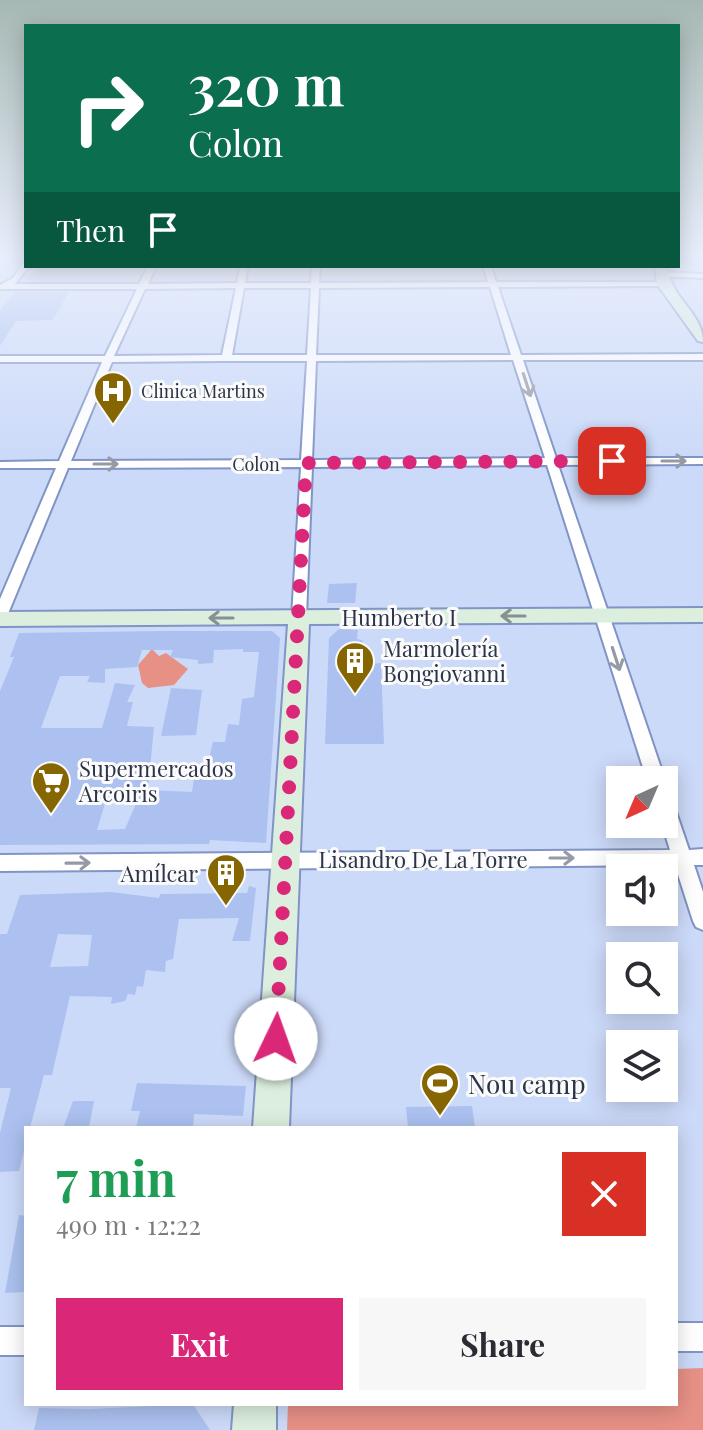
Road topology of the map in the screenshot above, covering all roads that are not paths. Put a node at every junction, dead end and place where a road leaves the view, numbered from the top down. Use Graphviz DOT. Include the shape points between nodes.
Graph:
graph roads {
  1 [pos="125,322"];
  2 [pos="233,322"];
  3 [pos="314,322"];
  4 [pos="506,322"];
  5 [pos="703,357"];
  6 [pos="518,358"];
  7 [pos="0,359"];
  8 [pos="108,359"];
  9 [pos="312,359"];
  10 [pos="226,360"];
  11 [pos="703,461"];
  12 [pos="551,462"];
  13 [pos="306,463"];
  14 [pos="0,465"];
  15 [pos="62,465"];
  16 [pos="703,615"];
  17 [pos="602,616"];
  18 [pos="0,617"];
  19 [pos="299,617"];
  20 [pos="651,766"];
  21 [pos="676,838"];
  22 [pos="682,857"];
  23 [pos="703,857"];
  24 [pos="287,860"];
  25 [pos="0,863"];
  26 [pos="703,921"];
  27 [pos="271,1126"];
  28 [pos="678,1337"];
  29 [pos="703,1337"];
  30 [pos="0,1341"];
  31 [pos="24,1341"];
  32 [pos="255,1406"];
  33 [pos="254,1430"];
  1 -- 8 [label="street"];
  2 -- 10 [label="street"];
  3 -- 9 [label="street"];
  4 -- 6 [label="street"];
  5 -- 6 [label="street"];
  6 -- 9 [label="street"];
  6 -- 12 [label="street, one-way"];
  7 -- 8 [label="street"];
  8 -- 10 [label="street"];
  8 -- 15 [label="street"];
  9 -- 10 [label="street"];
  9 -- 13 [label="street"];
  12 -- 11 [label="street, Colon, one-way"];
  12 -- 13 [label="street, Colon"];
  12 -- 17 [label="street"];
  15 -- 13 [label="street, Colon, one-way"];
  13 -- 19 [label="street"];
  14 -- 15 [label="street, Colon"];
  15 -- 18 [label="street"];
  16 -- 17 [label="street, Humberto I"];
  17 -- 19 [label="street, Humberto I, one-way"];
  17 -- 20 [label="street, one-way"];
  19 -- 18 [label="street, Humberto I, one-way"];
  19 -- 24 [label="street"];
  21 -- 22 [label="street"];
  22 -- 23 [label="street, Lisandro De La Torre"];
  24 -- 22 [label="street, Lisandro De La Torre, one-way"];
  22 -- 26 [label="street"];
  25 -- 24 [label="street, Lisandro De La Torre, one-way"];
  24 -- 27 [label="street"];
  28 -- 29 [label="street"];
  30 -- 31 [label="street"];
  32 -- 33 [label="street"];
}
